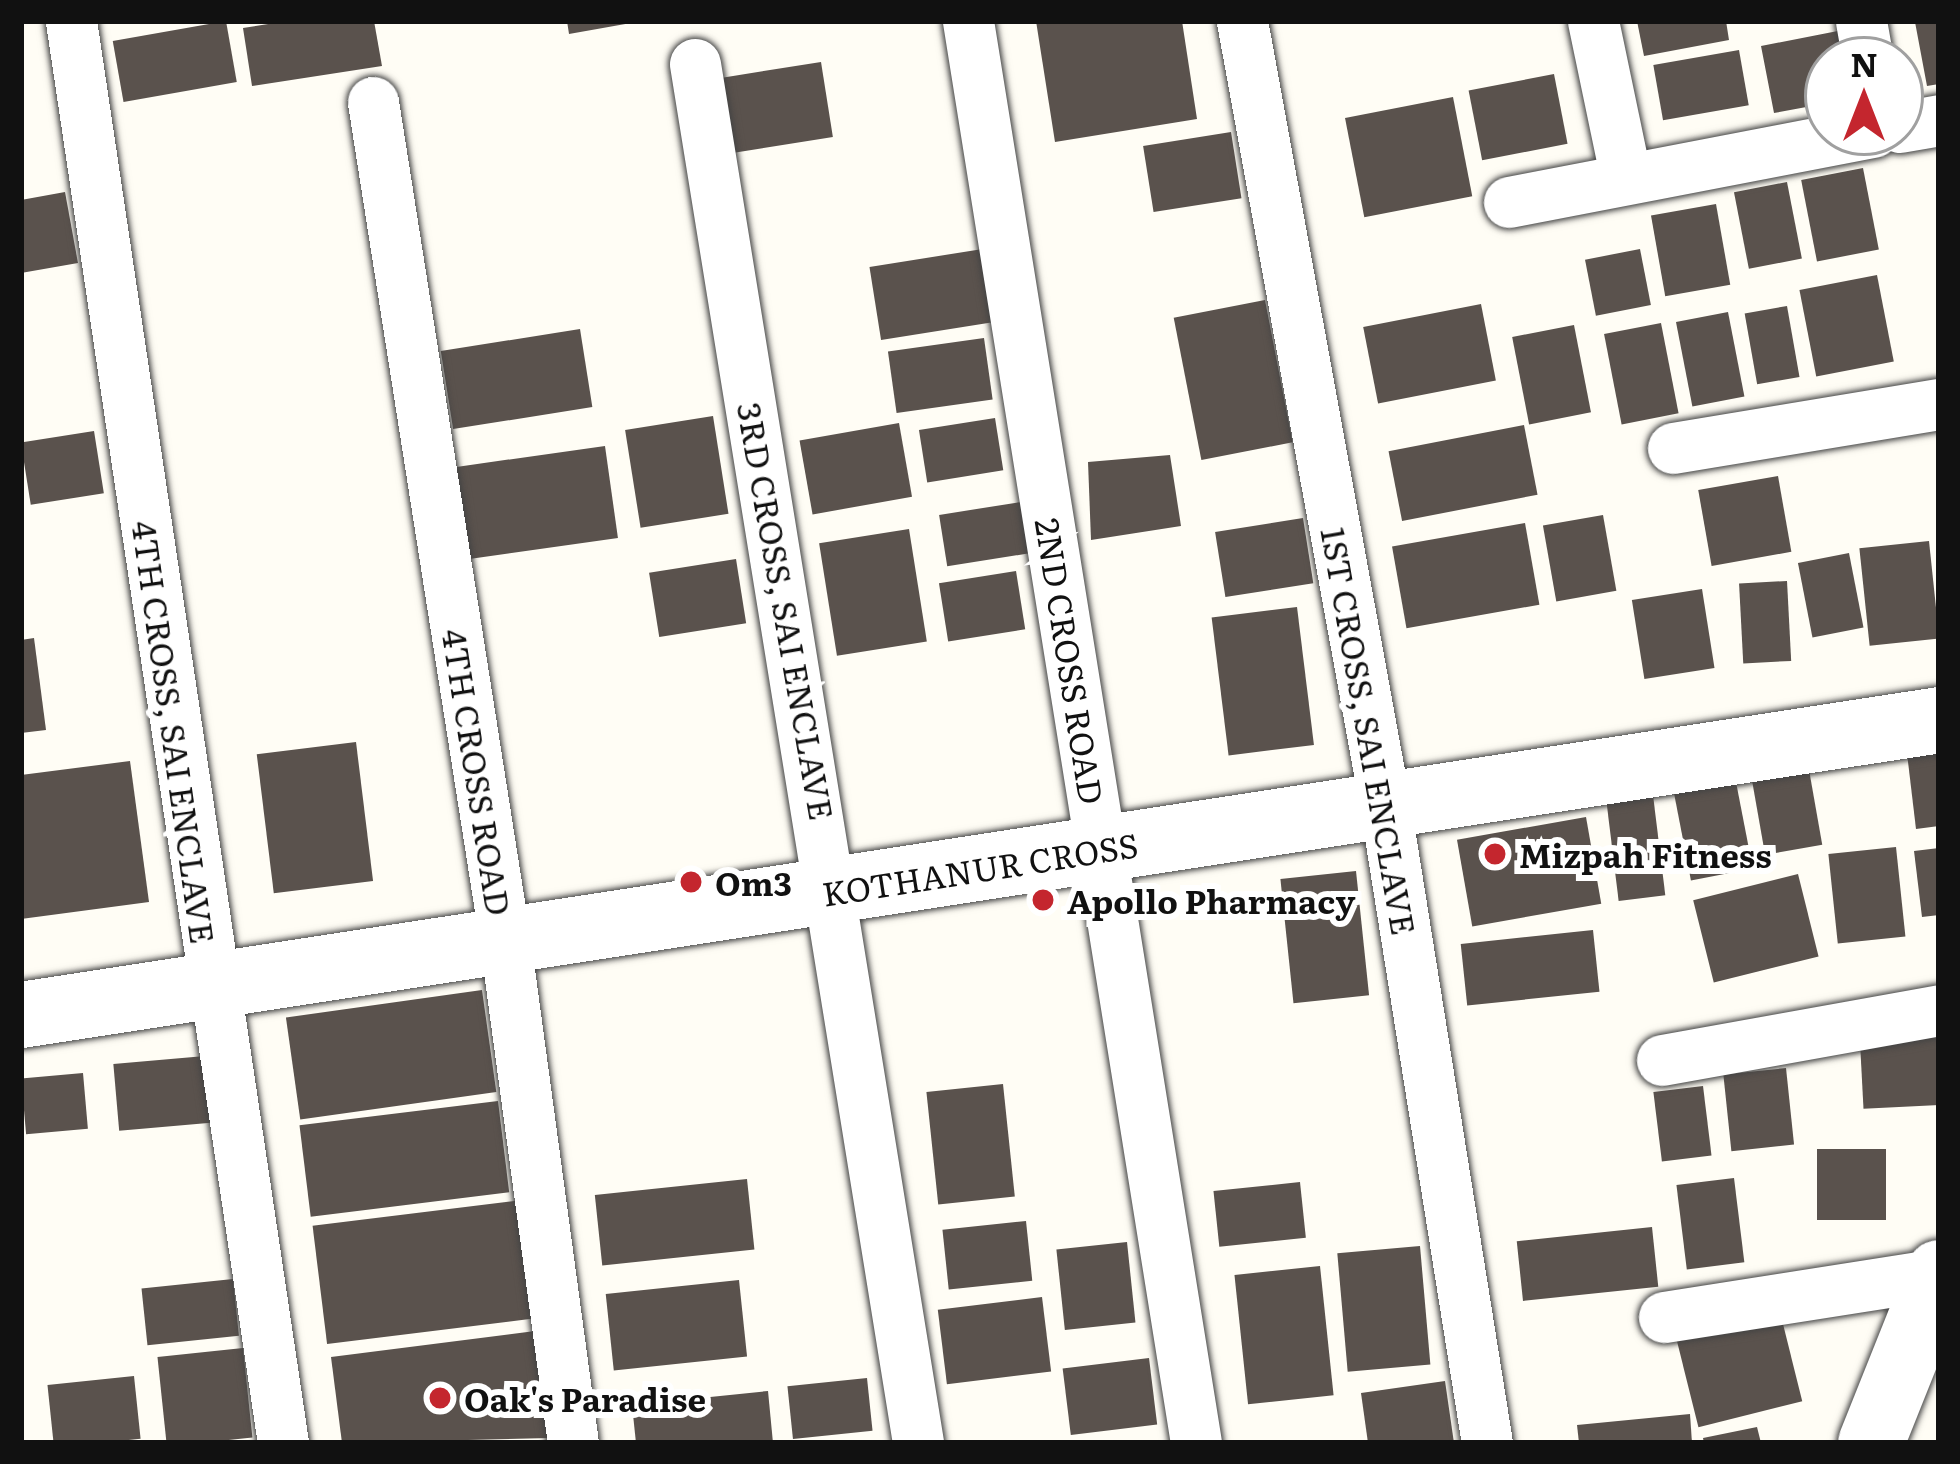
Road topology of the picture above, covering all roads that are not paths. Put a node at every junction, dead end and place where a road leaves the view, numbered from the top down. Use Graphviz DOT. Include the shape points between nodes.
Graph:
graph roads {
  1 [pos="71,21"];
  2 [pos="968,21"];
  3 [pos="1242,21"];
  4 [pos="1593,21"];
  5 [pos="695,64"];
  6 [pos="373,102"];
  7 [pos="1804,145"];
  8 [pos="1625,179"];
  9 [pos="1509,202"];
  10 [pos="1939,404"];
  11 [pos="1673,448"];
  12 [pos="1939,720"];
  13 [pos="1385,806"];
  14 [pos="1101,849"];
  15 [pos="833,890"];
  16 [pos="505,941"];
  17 [pos="212,986"];
  18 [pos="1939,1010"];
  19 [pos="21,1016"];
  20 [pos="1662,1060"];
  21 [pos="1939,1274"];
  22 [pos="1664,1317"];
  23 [pos="283,1443"];
  24 [pos="573,1443"];
  25 [pos="918,1443"];
  26 [pos="1196,1443"];
  27 [pos="1487,1443"];
  28 [pos="1871,1443"];
  1 -- 17 [label="street, 4TH CROSS, SAI ENCLAVE"];
  2 -- 14 [label="street, 2ND CROSS ROAD"];
  3 -- 13 [label="street, 1ST CROSS, SAI ENCLAVE"];
  4 -- 8 [label="street"];
  5 -- 15 [label="street, 3RD CROSS, SAI ENCLAVE"];
  6 -- 16 [label="street, 4TH CROSS ROAD"];
  7 -- 8 [label="street"];
  8 -- 9 [label="street"];
  10 -- 11 [label="street"];
  12 -- 13 [label="street, KOTHANUR CROSS"];
  13 -- 14 [label="street, KOTHANUR CROSS"];
  13 -- 27 [label="street, 1ST CROSS, SAI ENCLAVE"];
  14 -- 15 [label="street, KOTHANUR CROSS"];
  14 -- 26 [label="street, 2ND CROSS ROAD"];
  15 -- 16 [label="street, KOTHANUR CROSS"];
  15 -- 25 [label="street, 3RD CROSS, SAI ENCLAVE"];
  16 -- 17 [label="street, KOTHANUR CROSS"];
  16 -- 24 [label="street, 4TH CROSS ROAD"];
  17 -- 19 [label="street, KOTHANUR CROSS"];
  17 -- 23 [label="street, 4TH CROSS, SAI ENCLAVE"];
  18 -- 20 [label="street"];
  21 -- 22 [label="street"];
  21 -- 28 [label="street"];
}
